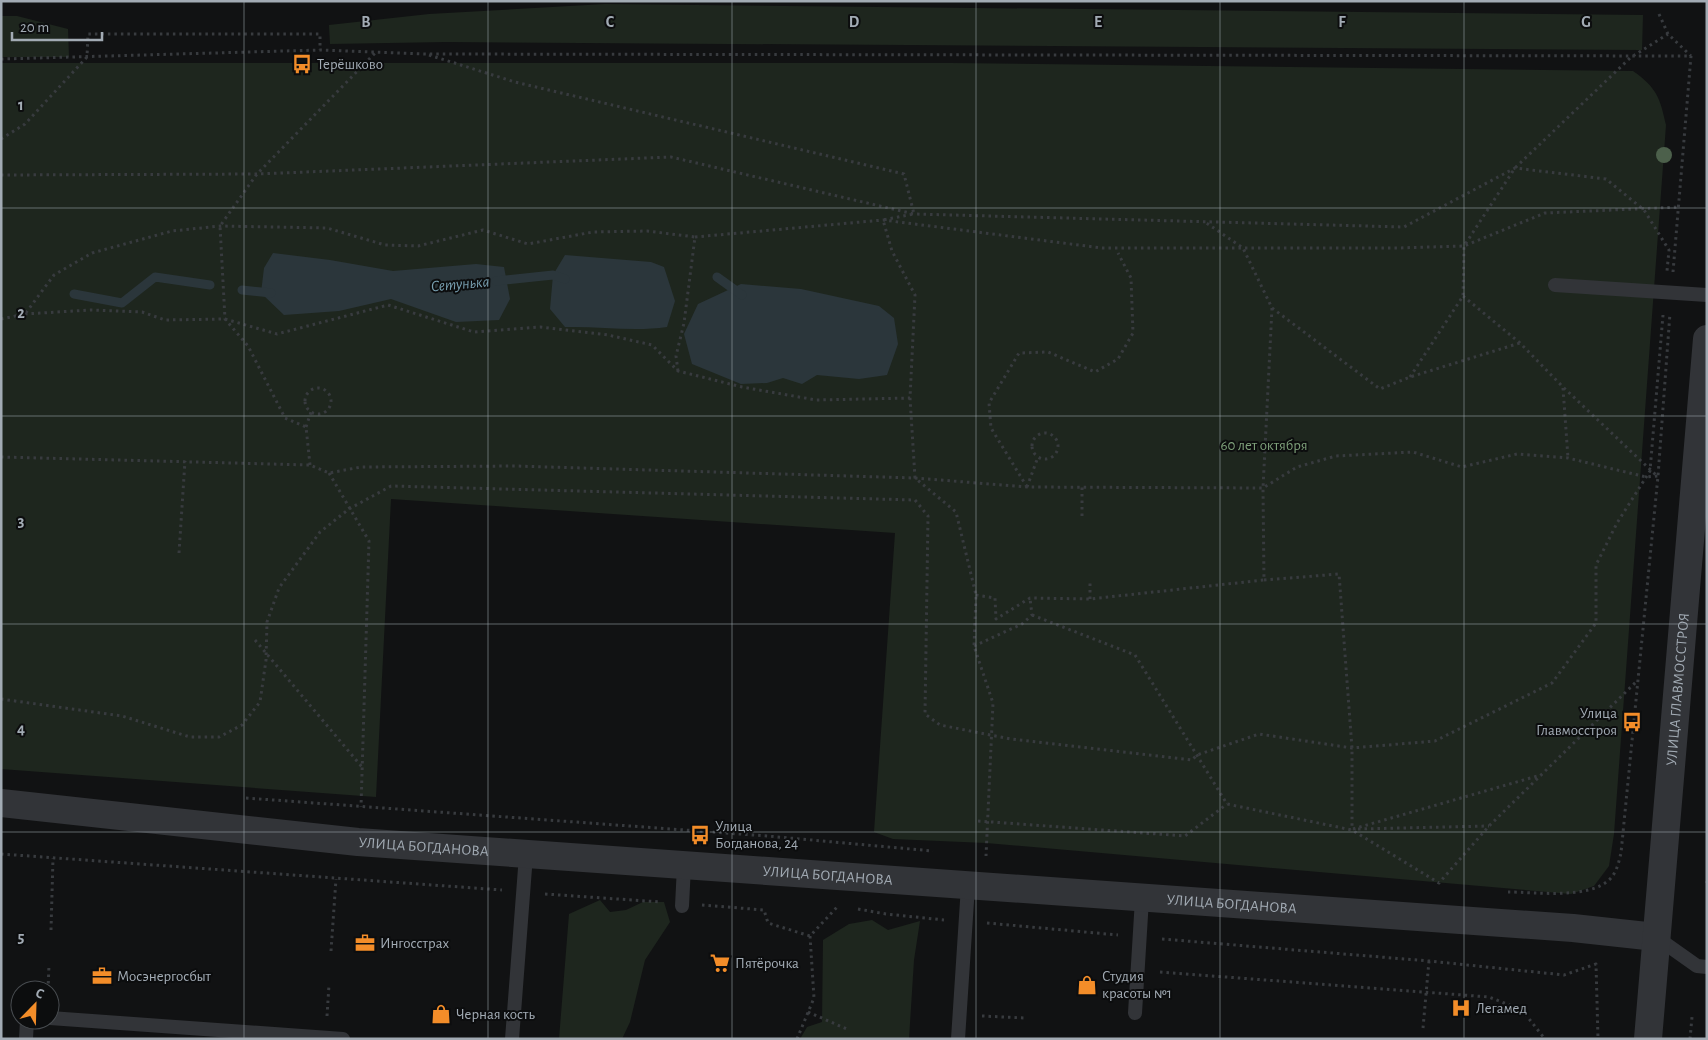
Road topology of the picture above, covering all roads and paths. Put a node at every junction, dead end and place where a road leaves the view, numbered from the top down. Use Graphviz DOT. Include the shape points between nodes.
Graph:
graph roads {
  1 [pos="1659,14"];
  2 [pos="1668,34"];
  3 [pos="320,50"];
  4 [pos="376,52"];
  5 [pos="426,54"];
  6 [pos="1691,56"];
  7 [pos="86,57"];
  8 [pos="1630,58"];
  9 [pos="1,59"];
  10 [pos="1,140"];
  11 [pos="1515,168"];
  12 [pos="256,174"];
  13 [pos="1,175"];
  14 [pos="1680,207"];
  15 [pos="1644,210"];
  16 [pos="914,214"];
  17 [pos="883,220"];
  18 [pos="1203,221"];
  19 [pos="220,226"];
  20 [pos="695,237"];
  21 [pos="1464,246"];
  22 [pos="1243,248"];
  23 [pos="1118,253"];
  24 [pos="1554,284"];
  25 [pos="1668,293"];
  26 [pos="1707,295"];
  27 [pos="1463,296"];
  28 [pos="1272,308"];
  29 [pos="25,314"];
  30 [pos="1,319"];
  31 [pos="225,319"];
  32 [pos="1707,339"];
  33 [pos="1520,343"];
  34 [pos="678,371"];
  35 [pos="1410,377"];
  36 [pos="1562,387"];
  37 [pos="910,398"];
  38 [pos="311,412"];
  39 [pos="306,427"];
  40 [pos="1,457"];
  41 [pos="1038,457"];
  42 [pos="1568,458"];
  43 [pos="185,461"];
  44 [pos="310,465"];
  45 [pos="1650,470"];
  46 [pos="329,473"];
  47 [pos="1658,476"];
  48 [pos="1646,477"];
  49 [pos="915,478"];
  50 [pos="1027,486"];
  51 [pos="1082,486"];
  52 [pos="1263,488"];
  53 [pos="349,509"];
  54 [pos="1082,516"];
  55 [pos="179,553"];
  56 [pos="1090,580"];
  57 [pos="1264,580"];
  58 [pos="976,595"];
  59 [pos="1030,598"];
  60 [pos="1090,599"];
  61 [pos="1032,615"];
  62 [pos="255,640"];
  63 [pos="974,646"];
  64 [pos="266,654"];
  65 [pos="1636,682"];
  66 [pos="1,699"];
  67 [pos="992,734"];
  68 [pos="1352,748"];
  69 [pos="1197,755"];
  70 [pos="363,768"];
  71 [pos="1542,775"];
  72 [pos="244,798"];
  73 [pos="1,803"];
  74 [pos="1228,804"];
  75 [pos="360,807"];
  76 [pos="978,821"];
  77 [pos="1489,826"];
  78 [pos="1352,830"];
  79 [pos="936,851"];
  80 [pos="1,854"];
  81 [pos="526,855"];
  82 [pos="976,855"];
  83 [pos="986,856"];
  84 [pos="995,856"];
  85 [pos="53,858"];
  86 [pos="684,866"];
  87 [pos="336,879"];
  88 [pos="968,886"];
  89 [pos="523,892"];
  90 [pos="1506,892"];
  91 [pos="1142,899"];
  92 [pos="682,905"];
  93 [pos="839,905"];
  94 [pos="848,907"];
  95 [pos="966,922"];
  96 [pos="51,930"];
  97 [pos="810,936"];
  98 [pos="1139,937"];
  99 [pos="1656,937"];
  100 [pos="331,951"];
  101 [pos="1429,961"];
  102 [pos="49,965"];
  103 [pos="1707,967"];
  104 [pos="1137,970"];
  105 [pos="48,980"];
  106 [pos="329,984"];
  107 [pos="1427,993"];
  108 [pos="808,1012"];
  109 [pos="1135,1013"];
  110 [pos="976,1016"];
  111 [pos="1692,1017"];
  112 [pos="1025,1018"];
  113 [pos="60,1019"];
  114 [pos="1423,1028"];
  115 [pos="849,1030"];
  116 [pos="325,1036"];
  117 [pos="342,1039"];
  118 [pos="512,1039"];
  119 [pos="797,1039"];
  120 [pos="958,1039"];
  121 [pos="1545,1039"];
  122 [pos="1598,1039"];
  123 [pos="1648,1039"];
  124 [pos="1690,1039"];
  1 -- 2 [label="path"];
  2 -- 6 [label="path"];
  2 -- 8 [label="path"];
  3 -- 4 [label="path"];
  3 -- 7 [label="path"];
  3 -- 7 [label="path" via="320,34 88,34"];
  4 -- 5 [label="path"];
  4 -- 12 [label="path"];
  5 -- 8 [label="path"];
  5 -- 16 [label="path" via="515,82 904,174"];
  6 -- 8 [label="path"];
  6 -- 14 [label="path"];
  7 -- 9 [label="path"];
  7 -- 10 [label="path" via="25,124"];
  8 -- 11 [label="path"];
  11 -- 15 [label="path" via="1606,179"];
  11 -- 18 [label="path" via="1404,227"];
  11 -- 21 [label="path"];
  12 -- 13 [label="path"];
  12 -- 16 [label="path" via="671,157"];
  12 -- 19 [label="path"];
  14 -- 15 [label="path"];
  14 -- 25 [label="path"];
  15 -- 21 [label="path" via="1545,213"];
  15 -- 25 [label="path" via="1669,250"];
  16 -- 17 [label="path"];
  16 -- 18 [label="path"];
  17 -- 20 [label="path"];
  17 -- 22 [label="path" via="1102,248"];
  17 -- 37 [label="path" via="892,251 916,295"];
  18 -- 22 [label="path"];
  19 -- 20 [label="path" via="327,228 385,245 418,246 483,230 528,244 593,232 647,231"];
  19 -- 29 [label="path" via="172,231 92,253 54,275"];
  19 -- 31 [label="path"];
  20 -- 34 [label="path" via="684,323 676,356"];
  21 -- 22 [label="path"];
  21 -- 27 [label="path"];
  22 -- 28 [label="path"];
  23 -- 50 [label="path, bridge" via="1131,278 1133,333 1118,359 1095,372 1048,352 1020,353 989,403 992,428"];
  24 -- 25 [label="lane"];
  25 -- 26 [label="lane"];
  25 -- 45 [label="path"];
  25 -- 47 [label="path"];
  27 -- 33 [label="path"];
  27 -- 35 [label="path"];
  28 -- 35 [label="path" via="1380,389"];
  28 -- 52 [label="path"];
  29 -- 30 [label="path"];
  29 -- 31 [label="path" via="90,310 142,312 166,320"];
  31 -- 34 [label="path" via="276,334 388,305 474,332 540,327 608,335 652,346"];
  31 -- 39 [label="path" via="248,346 285,418"];
  32 -- 99 [label="street, УЛИЦА ГЛАВМОССТРОЯ"];
  33 -- 35 [label="path"];
  33 -- 36 [label="path"];
  34 -- 37 [label="path" via="742,388 816,400"];
  36 -- 42 [label="path"];
  36 -- 45 [label="path"];
  37 -- 49 [label="path"];
  38 -- 38 [label="path" via="305,403 306,393 315,388 325,389 331,398 329,408 321,414"];
  38 -- 39 [label="path"];
  39 -- 44 [label="path"];
  40 -- 43 [label="path"];
  41 -- 41 [label="path" via="1032,449 1034,439 1042,433 1052,434 1058,443 1056,453 1048,459"];
  41 -- 50 [label="path"];
  42 -- 48 [label="path"];
  42 -- 52 [label="path" via="1517,454 1462,467 1413,452 1336,456 1298,467"];
  43 -- 44 [label="path"];
  43 -- 55 [label="path"];
  44 -- 46 [label="path"];
  45 -- 47 [label="path"];
  45 -- 48 [label="path"];
  46 -- 49 [label="path" via="361,467 515,466"];
  46 -- 53 [label="path"];
  47 -- 48 [label="path"];
  47 -- 65 [label="path"];
  48 -- 68 [label="path" via="1596,565 1596,623 1552,683 1435,741"];
  49 -- 50 [label="path"];
  49 -- 58 [label="path" via="956,512"];
  50 -- 51 [label="path"];
  51 -- 52 [label="path"];
  51 -- 54 [label="path"];
  52 -- 57 [label="path"];
  53 -- 64 [label="path" via="320,532 279,588 267,622"];
  53 -- 67 [label="path" via="391,486 915,500 928,516 925,714 940,726"];
  53 -- 70 [label="path" via="369,541"];
  56 -- 60 [label="path"];
  57 -- 60 [label="path"];
  57 -- 68 [label="path" via="1340,574"];
  58 -- 59 [label="path" via="996,598 996,619"];
  58 -- 63 [label="path"];
  59 -- 60 [label="path"];
  59 -- 61 [label="path"];
  61 -- 63 [label="path" via="1022,624"];
  61 -- 69 [label="path" via="1135,655"];
  62 -- 64 [label="path"];
  63 -- 67 [label="path" via="993,703"];
  64 -- 66 [label="path" via="260,702 242,725 219,737 190,737 122,716"];
  64 -- 70 [label="path"];
  65 -- 71 [label="path"];
  65 -- 90 [label="path" via="1620,853 1611,878 1600,886 1575,893"];
  67 -- 69 [label="path" via="1011,739 1192,760"];
  67 -- 83 [label="path"];
  68 -- 69 [label="path" via="1259,734"];
  68 -- 78 [label="path"];
  69 -- 74 [label="path"];
  70 -- 75 [label="path"];
  71 -- 77 [label="path"];
  71 -- 78 [label="path"];
  72 -- 75 [label="path"];
  73 -- 81 [label="street, УЛИЦА БОГДАНОВА" via="358,842"];
  74 -- 76 [label="path" via="1186,836"];
  74 -- 78 [label="path"];
  75 -- 79 [label="path"];
  77 -- 78 [label="path"];
  77 -- 78 [label="path" via="1439,883"];
  80 -- 85 [label="path"];
  81 -- 86 [label="street, УЛИЦА БОГДАНОВА"];
  81 -- 89 [label="lane"];
  82 -- 83 [label="path"];
  83 -- 84 [label="path"];
  85 -- 87 [label="path"];
  85 -- 96 [label="path"];
  86 -- 88 [label="street, УЛИЦА БОГДАНОВА"];
  86 -- 92 [label="lane"];
  87 -- 89 [label="path"];
  87 -- 100 [label="path"];
  88 -- 91 [label="street, УЛИЦА БОГДАНОВА"];
  88 -- 95 [label="lane"];
  89 -- 92 [label="path"];
  89 -- 118 [label="lane"];
  91 -- 98 [label="lane"];
  91 -- 99 [label="street, УЛИЦА БОГДАНОВА" via="1563,927"];
  92 -- 97 [label="path" via="764,910 768,924"];
  93 -- 97 [label="path"];
  94 -- 95 [label="path"];
  95 -- 98 [label="path"];
  95 -- 120 [label="lane"];
  97 -- 108 [label="path" via="814,998"];
  98 -- 101 [label="path"];
  98 -- 104 [label="lane"];
  99 -- 103 [label="lane" via="1697,966"];
  99 -- 123 [label="street, УЛИЦА ГЛАВМОССТРОЯ"];
  101 -- 107 [label="path"];
  101 -- 122 [label="path" via="1564,975 1596,964"];
  102 -- 105 [label="path"];
  104 -- 107 [label="path"];
  104 -- 109 [label="lane"];
  106 -- 116 [label="path"];
  107 -- 114 [label="path"];
  107 -- 121 [label="path" via="1489,997 1522,1010"];
  108 -- 115 [label="path"];
  108 -- 119 [label="path"];
  110 -- 112 [label="path"];
  111 -- 124 [label="path"];
  113 -- 116 [label="lane"];
  116 -- 117 [label="lane"];
}
